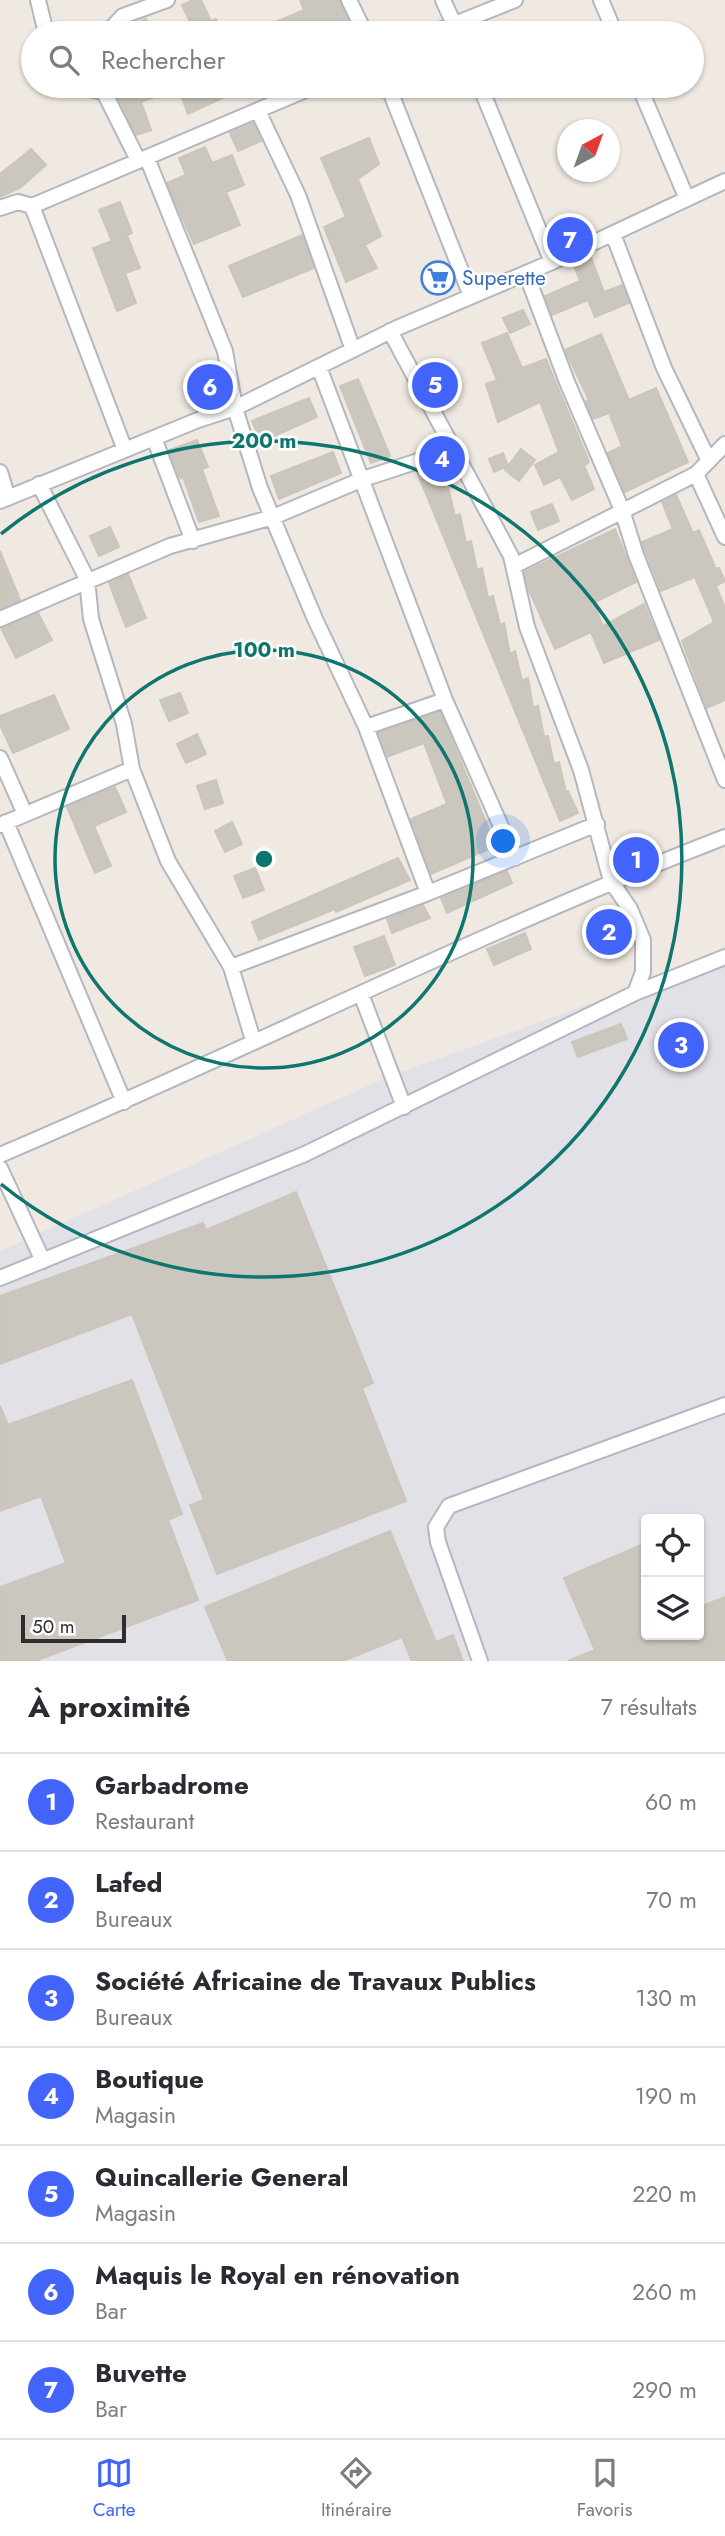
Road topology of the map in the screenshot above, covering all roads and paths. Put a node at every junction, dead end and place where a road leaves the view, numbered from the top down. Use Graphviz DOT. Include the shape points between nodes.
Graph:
graph roads {
  1 [pos="38,0"];
  2 [pos="167,0"];
  3 [pos="349,0"];
  4 [pos="443,0"];
  5 [pos="515,0"];
  6 [pos="601,0"];
  7 [pos="43,21"];
  8 [pos="118,21"];
  9 [pos="359,21"];
  10 [pos="453,21"];
  11 [pos="471,21"];
  12 [pos="610,21"];
  13 [pos="107,98"];
  14 [pos="288,98"];
  15 [pos="393,98"];
  16 [pos="485,98"];
  17 [pos="644,98"];
  18 [pos="258,111"];
  19 [pos="142,159"];
  20 [pos="725,181"];
  21 [pos="687,199"];
  22 [pos="32,206"];
  23 [pos="0,208"];
  24 [pos="613,234"];
  25 [pos="552,262"];
  26 [pos="526,273"];
  27 [pos="471,296"];
  28 [pos="390,331"];
  29 [pos="353,350"];
  30 [pos="319,367"];
  31 [pos="235,408"];
  32 [pos="154,438"];
  33 [pos="725,444"];
  34 [pos="455,449"];
  35 [pos="125,450"];
  36 [pos="709,461"];
  37 [pos="0,472"];
  38 [pos="696,474"];
  39 [pos="363,480"];
  40 [pos="39,484"];
  41 [pos="4,499"];
  42 [pos="622,510"];
  43 [pos="273,517"];
  44 [pos="725,537"];
  45 [pos="193,541"];
  46 [pos="514,566"];
  47 [pos="87,579"];
  48 [pos="0,619"];
  49 [pos="445,700"];
  50 [pos="366,727"];
  51 [pos="0,758"];
  52 [pos="132,769"];
  53 [pos="725,780"];
  54 [pos="25,814"];
  55 [pos="3,823"];
  56 [pos="597,824"];
  57 [pos="725,837"];
  58 [pos="515,858"];
  59 [pos="611,881"];
  60 [pos="428,893"];
  61 [pos="725,957"];
  62 [pos="231,967"];
  63 [pos="361,993"];
  64 [pos="635,993"];
  65 [pos="253,1040"];
  66 [pos="124,1102"];
  67 [pos="404,1107"];
  68 [pos="0,1155"];
  69 [pos="0,1168"];
  70 [pos="43,1261"];
  71 [pos="0,1278"];
  72 [pos="725,1405"];
  73 [pos="480,1661"];
  1 -- 7 [label="street"];
  2 -- 8 [label="street"];
  3 -- 9 [label="street"];
  4 -- 10 [label="street"];
  5 -- 11 [label="street"];
  6 -- 12 [label="street"];
  13 -- 19 [label="street"];
  14 -- 18 [label="street"];
  15 -- 27 [label="street"];
  16 -- 25 [label="street"];
  17 -- 21 [label="street"];
  18 -- 19 [label="street"];
  18 -- 29 [label="street" via="298,195"];
  19 -- 22 [label="street"];
  19 -- 31 [label="street" via="225,351"];
  20 -- 21 [label="street"];
  21 -- 24 [label="street"];
  22 -- 23 [label="street" via="18,202"];
  22 -- 35 [label="street"];
  24 -- 25 [label="street"];
  24 -- 36 [label="street" via="664,368"];
  25 -- 26 [label="street"];
  26 -- 27 [label="street"];
  26 -- 42 [label="street"];
  27 -- 28 [label="street"];
  28 -- 29 [label="street"];
  28 -- 34 [label="street"];
  29 -- 30 [label="street"];
  30 -- 31 [label="street"];
  30 -- 39 [label="street"];
  31 -- 32 [label="street"];
  31 -- 43 [label="street"];
  32 -- 35 [label="street"];
  32 -- 45 [label="street"];
  33 -- 36 [label="street"];
  34 -- 39 [label="street"];
  34 -- 46 [label="street"];
  35 -- 40 [label="street"];
  36 -- 38 [label="street"];
  37 -- 41 [label="street"];
  38 -- 42 [label="street"];
  38 -- 44 [label="street"];
  39 -- 43 [label="street"];
  39 -- 49 [label="street"];
  40 -- 41 [label="street"];
  40 -- 47 [label="street"];
  42 -- 46 [label="street"];
  42 -- 53 [label="street"];
  43 -- 45 [label="street"];
  43 -- 50 [label="street"];
  45 -- 47 [label="street"];
  46 -- 56 [label="street" via="527,627"];
  47 -- 48 [label="street"];
  47 -- 52 [label="street" via="91,618 124,724"];
  49 -- 50 [label="street"];
  49 -- 58 [label="street"];
  50 -- 60 [label="street"];
  51 -- 54 [label="street"];
  52 -- 54 [label="street"];
  52 -- 62 [label="street" via="169,861"];
  54 -- 55 [label="street"];
  55 -- 66 [label="street"];
  56 -- 58 [label="street"];
  56 -- 59 [label="street"];
  57 -- 59 [label="street"];
  58 -- 60 [label="street"];
  59 -- 63 [label="street"];
  59 -- 64 [label="street" via="643,940 643,972"];
  60 -- 62 [label="street"];
  61 -- 64 [label="street"];
  62 -- 65 [label="street"];
  63 -- 65 [label="street"];
  63 -- 67 [label="street"];
  64 -- 67 [label="street"];
  65 -- 66 [label="street"];
  66 -- 68 [label="street"];
  67 -- 70 [label="street" via="306,1154"];
  69 -- 70 [label="street"];
  70 -- 71 [label="street"];
  72 -- 73 [label="street" via="449,1506 436,1527 438,1542"];
}
